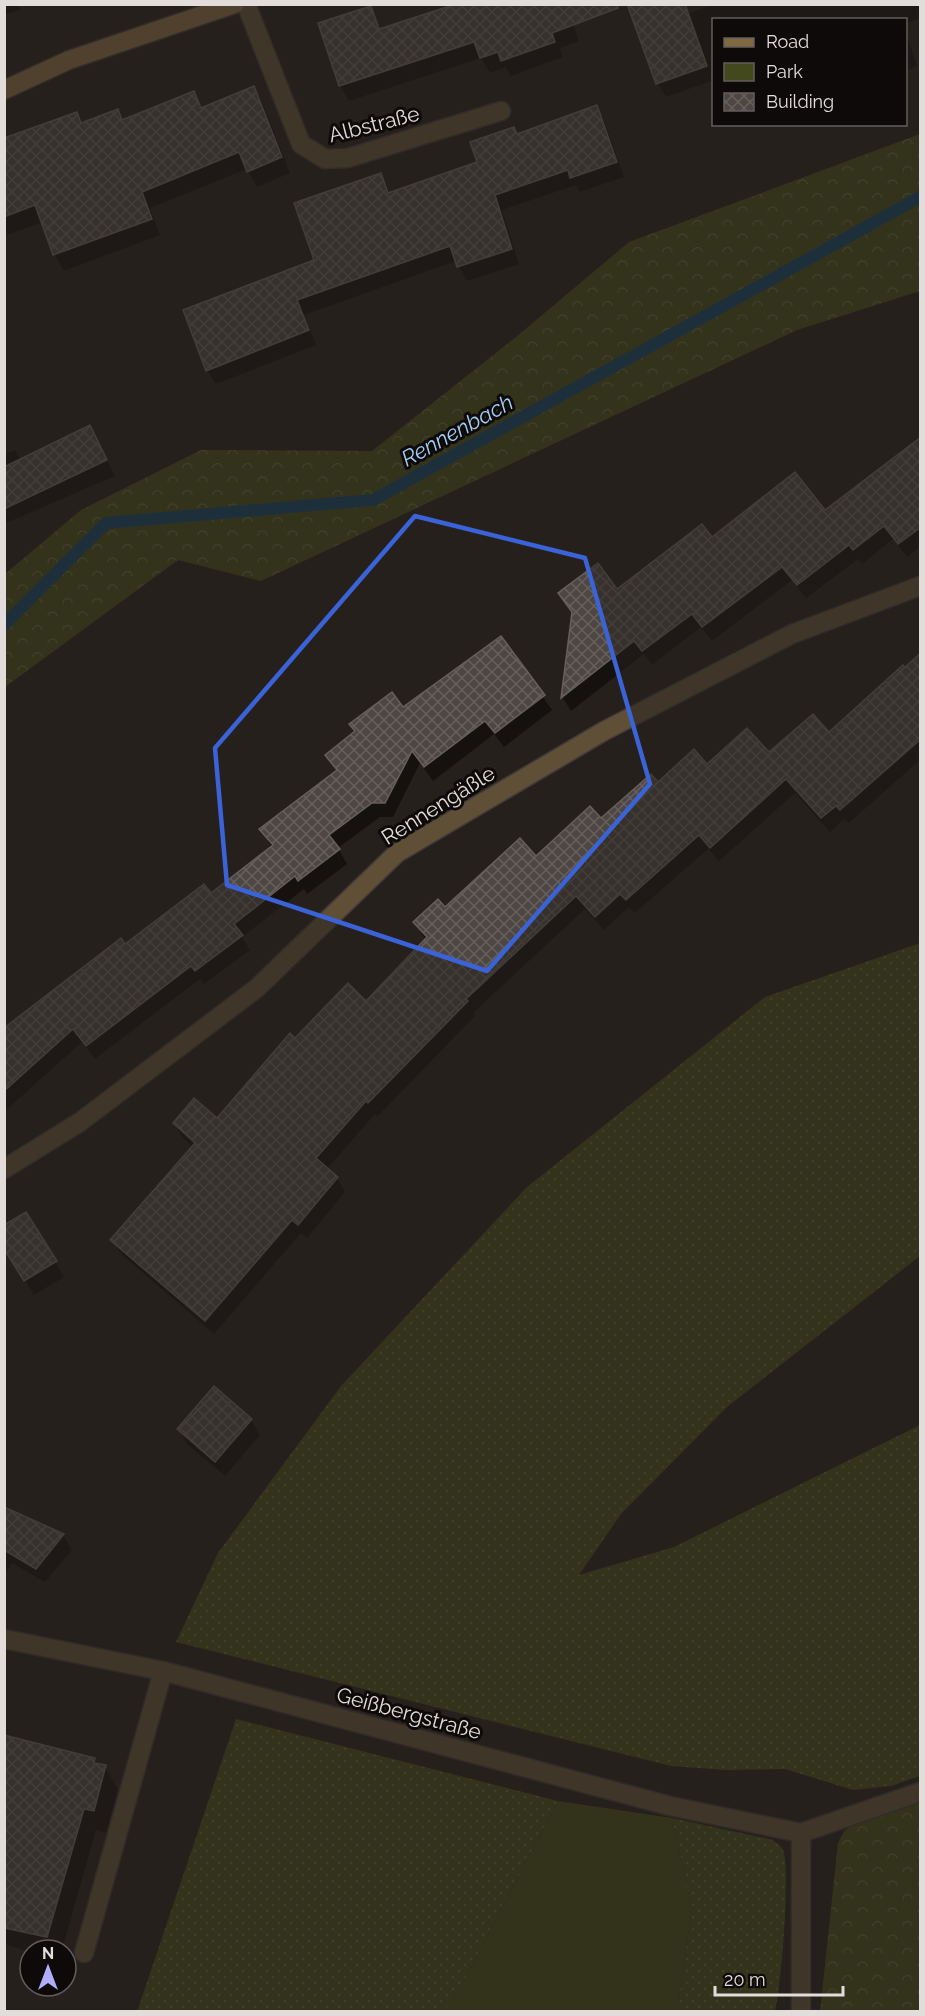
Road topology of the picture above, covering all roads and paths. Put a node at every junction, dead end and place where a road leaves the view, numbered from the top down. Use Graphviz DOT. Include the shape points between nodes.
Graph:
graph roads {
  1 [pos="246,4"];
  2 [pos="223,6"];
  3 [pos="4,90"];
  4 [pos="501,111"];
  5 [pos="921,586"];
  6 [pos="4,1169"];
  7 [pos="4,1639"];
  8 [pos="163,1671"];
  9 [pos="921,1792"];
  10 [pos="801,1833"];
  11 [pos="84,1953"];
  12 [pos="801,2012"];
  1 -- 4 [label="street, Albstraße" via="296,135 310,152 325,159 348,158"];
  2 -- 3 [label="main road" via="69,60"];
  5 -- 6 [label="street, Rennengäßle" via="781,640 604,731 397,853 257,988 80,1122"];
  7 -- 8 [label="street, Geißbergstraße"];
  8 -- 10 [label="street, Geißbergstraße" via="670,1806"];
  8 -- 11 [label="street"];
  9 -- 10 [label="street"];
  10 -- 12 [label="street"];
}
